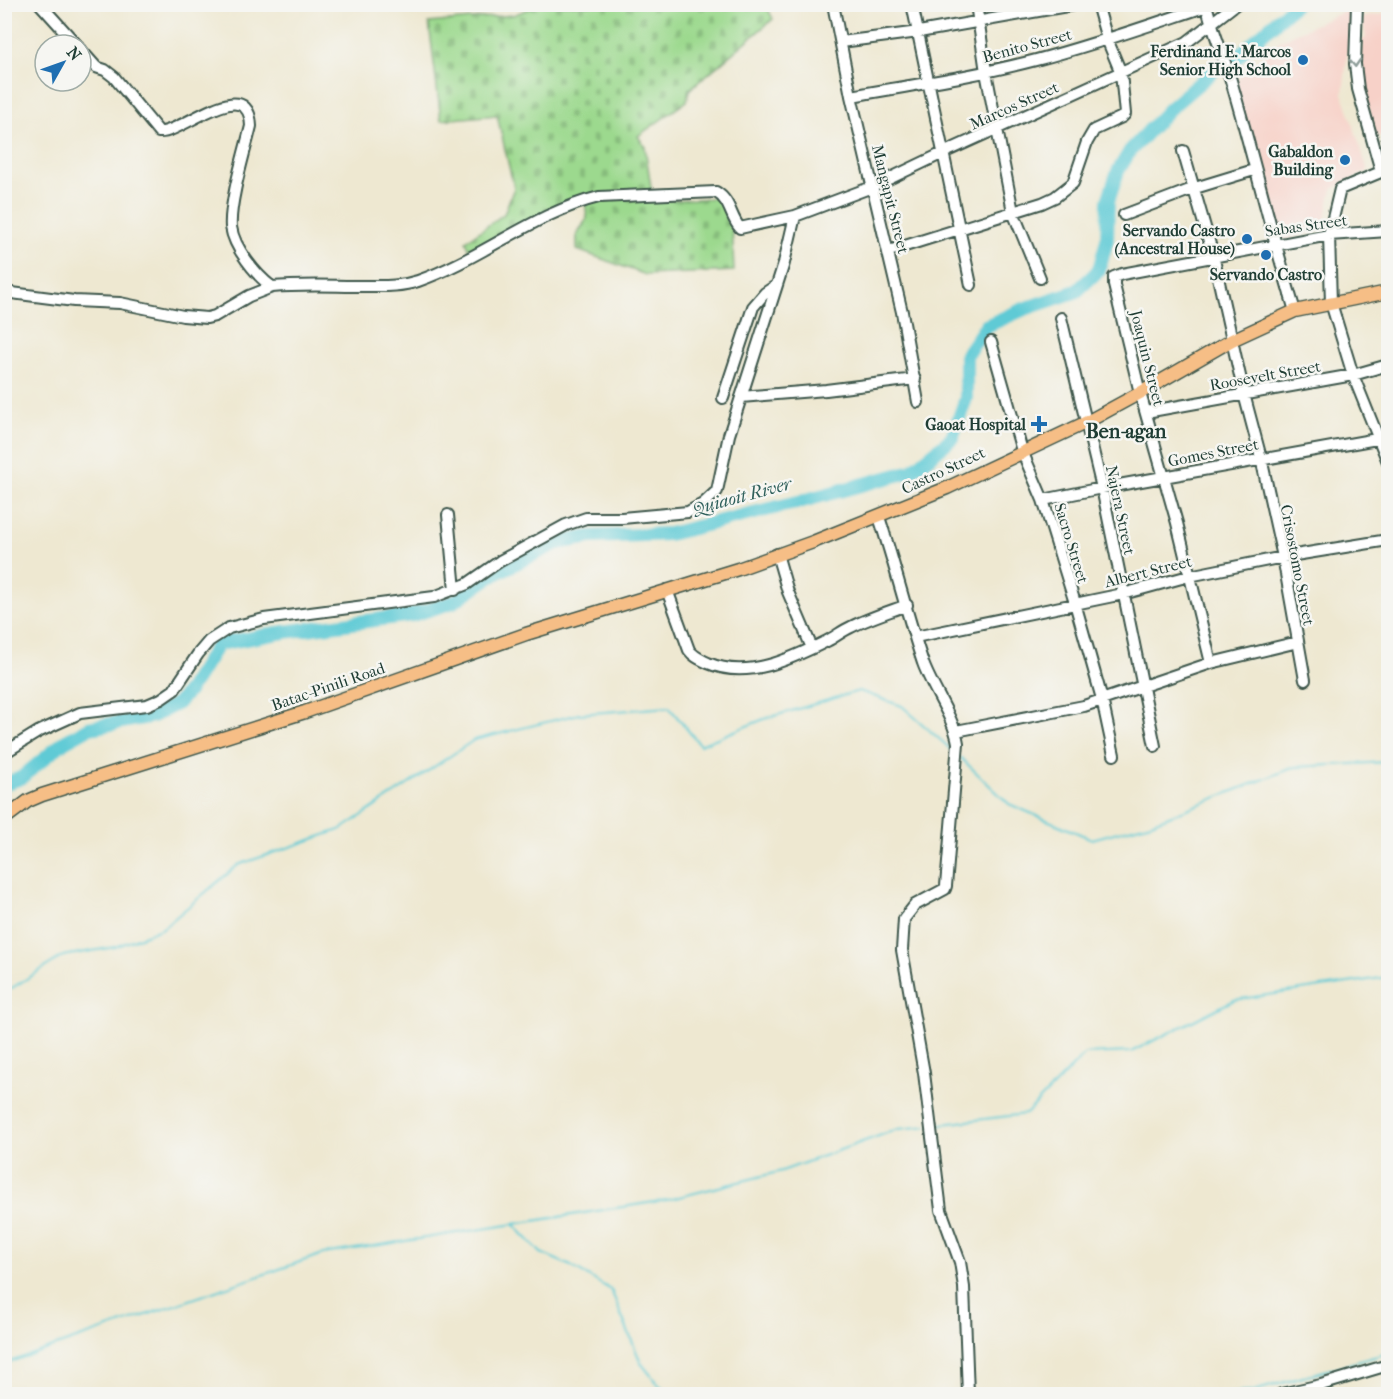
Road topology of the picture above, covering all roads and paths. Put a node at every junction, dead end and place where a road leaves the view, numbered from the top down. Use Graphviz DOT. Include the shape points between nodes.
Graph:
graph roads {
  1 [pos="40,4"];
  2 [pos="833,4"];
  3 [pos="912,4"];
  4 [pos="976,4"];
  5 [pos="1079,4"];
  6 [pos="1097,4"];
  7 [pos="1236,4"];
  8 [pos="1357,4"];
  9 [pos="1206,5"];
  10 [pos="979,22"];
  11 [pos="1210,23"];
  12 [pos="919,32"];
  13 [pos="66,33"];
  14 [pos="1107,39"];
  15 [pos="841,42"];
  16 [pos="93,64"];
  17 [pos="986,72"];
  18 [pos="1121,73"];
  19 [pos="928,82"];
  20 [pos="851,96"];
  21 [pos="996,129"];
  22 [pos="1183,151"];
  23 [pos="943,153"];
  24 [pos="1254,170"];
  25 [pos="1385,170"];
  26 [pos="872,187"];
  27 [pos="1195,188"];
  28 [pos="1013,212"];
  29 [pos="1124,215"];
  30 [pos="795,216"];
  31 [pos="959,229"];
  32 [pos="1389,231"];
  33 [pos="1329,235"];
  34 [pos="1274,244"];
  35 [pos="889,251"];
  36 [pos="1213,255"];
  37 [pos="1122,274"];
  38 [pos="1040,278"];
  39 [pos="777,285"];
  40 [pos="971,285"];
  41 [pos="272,287"];
  42 [pos="4,292"];
  43 [pos="1389,292"];
  44 [pos="1331,303"];
  45 [pos="1295,311"];
  46 [pos="1061,318"];
  47 [pos="1232,340"];
  48 [pos="991,342"];
  49 [pos="1389,365"];
  50 [pos="1353,375"];
  51 [pos="915,380"];
  52 [pos="1140,393"];
  53 [pos="1244,394"];
  54 [pos="741,397"];
  55 [pos="723,398"];
  56 [pos="918,402"];
  57 [pos="1146,412"];
  58 [pos="1086,423"];
  59 [pos="1384,438"];
  60 [pos="1022,451"];
  61 [pos="1261,458"];
  62 [pos="1389,462"];
  63 [pos="1164,477"];
  64 [pos="1102,488"];
  65 [pos="1043,500"];
  66 [pos="448,515"];
  67 [pos="879,517"];
  68 [pos="1389,540"];
  69 [pos="777,554"];
  70 [pos="1283,557"];
  71 [pos="1189,576"];
  72 [pos="455,590"];
  73 [pos="667,590"];
  74 [pos="1123,594"];
  75 [pos="1075,603"];
  76 [pos="907,605"];
  77 [pos="915,637"];
  78 [pos="1298,642"];
  79 [pos="812,648"];
  80 [pos="1211,663"];
  81 [pos="1305,680"];
  82 [pos="1143,685"];
  83 [pos="1102,699"];
  84 [pos="956,730"];
  85 [pos="1155,746"];
  86 [pos="4,753"];
  87 [pos="1114,755"];
  88 [pos="4,819"];
  89 [pos="1389,1365"];
  90 [pos="968,1390"];
  91 [pos="1281,1395"];
  1 -- 13 [label="street"];
  2 -- 15 [label="street, Mangapit Street"];
  3 -- 12 [label="street"];
  4 -- 10 [label="street"];
  5 -- 10 [label="street"];
  6 -- 14 [label="street"];
  7 -- 11 [label="street, Marcos Street"];
  8 -- 25 [label="street, one-way" via="1358,89"];
  9 -- 11 [label="street"];
  9 -- 14 [label="street, Benito Street"];
  10 -- 12 [label="street"];
  10 -- 17 [label="street"];
  11 -- 18 [label="street, Marcos Street" via="1187,42"];
  11 -- 24 [label="street" via="1228,71"];
  12 -- 15 [label="street"];
  12 -- 19 [label="street"];
  14 -- 17 [label="street, Benito Street"];
  14 -- 18 [label="street"];
  15 -- 20 [label="street, Mangapit Street"];
  16 -- 41 [label="street" via="114,77 159,132 226,105 247,109 251,126 231,228 251,267"];
  17 -- 19 [label="street, Benito Street"];
  17 -- 21 [label="street"];
  18 -- 21 [label="street, Marcos Street"];
  18 -- 28 [label="street" via="1124,116 1092,131 1073,183 1055,197"];
  19 -- 20 [label="street, Benito Street"];
  19 -- 23 [label="street"];
  20 -- 26 [label="street, Mangapit Street"];
  21 -- 23 [label="street, Marcos Street"];
  21 -- 28 [label="street"];
  22 -- 27 [label="street, Crisostomo Street"];
  23 -- 26 [label="street, Marcos Street"];
  23 -- 31 [label="street"];
  24 -- 27 [label="street"];
  24 -- 34 [label="street"];
  25 -- 33 [label="street" via="1340,189"];
  26 -- 30 [label="street, Marcos Street"];
  26 -- 35 [label="street, Mangapit Street"];
  27 -- 29 [label="street"];
  27 -- 36 [label="street, Crisostomo Street"];
  28 -- 31 [label="street"];
  28 -- 38 [label="street"];
  30 -- 39 [label="street"];
  30 -- 41 [label="street, Marcos Street" via="740,228 729,204 716,192 599,197 529,225 457,265 403,285"];
  31 -- 35 [label="street"];
  31 -- 40 [label="street"];
  32 -- 33 [label="street, Sabas Street"];
  33 -- 34 [label="street, Sabas Street"];
  33 -- 44 [label="street"];
  34 -- 36 [label="street, Sabas Street"];
  34 -- 45 [label="street"];
  35 -- 51 [label="street, Mangapit Street"];
  36 -- 37 [label="street, Sabas Street"];
  36 -- 47 [label="street, Crisostomo Street"];
  37 -- 52 [label="street, Joaquin Street" via="1114,277 1114,285"];
  39 -- 54 [label="street"];
  39 -- 55 [label="street" via="753,307"];
  41 -- 42 [label="street" via="207,318 120,303"];
  43 -- 44 [label="main road, Castro Street"];
  44 -- 45 [label="main road, Castro Street"];
  44 -- 50 [label="street"];
  45 -- 47 [label="main road, Castro Street"];
  46 -- 58 [label="street, Najera Street"];
  47 -- 52 [label="main road, Castro Street"];
  47 -- 53 [label="street, Crisostomo Street"];
  48 -- 60 [label="street, Sacro Street"];
  49 -- 50 [label="street, Roosevelt Street"];
  50 -- 53 [label="street, Roosevelt Street"];
  50 -- 59 [label="street"];
  51 -- 54 [label="street"];
  51 -- 56 [label="street, Mangapit Street"];
  52 -- 57 [label="street, Joaquin Street"];
  52 -- 58 [label="main road, Castro Street"];
  53 -- 57 [label="street, Roosevelt Street"];
  53 -- 61 [label="street, Crisostomo Street"];
  54 -- 72 [label="street" via="717,491 703,504 688,512 586,518 500,561"];
  57 -- 63 [label="street, Joaquin Street"];
  58 -- 60 [label="main road, Castro Street"];
  58 -- 64 [label="street, Najera Street"];
  59 -- 61 [label="street, Gomes Street"];
  59 -- 62 [label="street"];
  60 -- 65 [label="street, Sacro Street"];
  60 -- 67 [label="main road, Castro Street"];
  61 -- 63 [label="street, Gomes Street"];
  61 -- 70 [label="street, Crisostomo Street"];
  63 -- 64 [label="street, Gomes Street"];
  63 -- 71 [label="street, Joaquin Street"];
  64 -- 65 [label="street, Gomes Street"];
  64 -- 74 [label="street, Najera Street"];
  65 -- 75 [label="street, Sacro Street"];
  66 -- 72 [label="street"];
  67 -- 69 [label="main road, Castro Street"];
  67 -- 76 [label="street"];
  68 -- 70 [label="street, Albert Street"];
  69 -- 73 [label="main road, Castro Street"];
  69 -- 79 [label="street"];
  70 -- 71 [label="street, Albert Street"];
  70 -- 78 [label="street, Crisostomo Street"];
  71 -- 74 [label="street, Albert Street"];
  71 -- 80 [label="street, Joaquin Street"];
  72 -- 86 [label="street" via="434,597 264,619 229,628 209,641 174,690 161,699 147,705 80,713"];
  73 -- 79 [label="street" via="689,650 695,657 718,667 729,670 766,666"];
  73 -- 88 [label="main road, Batac-Pinili Road" via="42,795"];
  74 -- 75 [label="street, Albert Street"];
  74 -- 82 [label="street, Najera Street"];
  75 -- 77 [label="street, Albert Street"];
  75 -- 83 [label="street, Sacro Street"];
  76 -- 77 [label="street"];
  76 -- 79 [label="street" via="865,620"];
  77 -- 84 [label="street" via="931,683"];
  78 -- 80 [label="street, Crisostomo Street"];
  78 -- 81 [label="street"];
  80 -- 82 [label="street, Crisostomo Street"];
  82 -- 83 [label="street, Crisostomo Street"];
  82 -- 85 [label="street, Najera Street"];
  83 -- 84 [label="street, Crisostomo Street" via="1070,709"];
  83 -- 87 [label="street, Sacro Street"];
  84 -- 90 [label="street" via="958,751 946,886 915,905 904,919 902,950 924,1073 941,1210 960,1262 964,1287"];
  89 -- 91 [label="street"];
}
